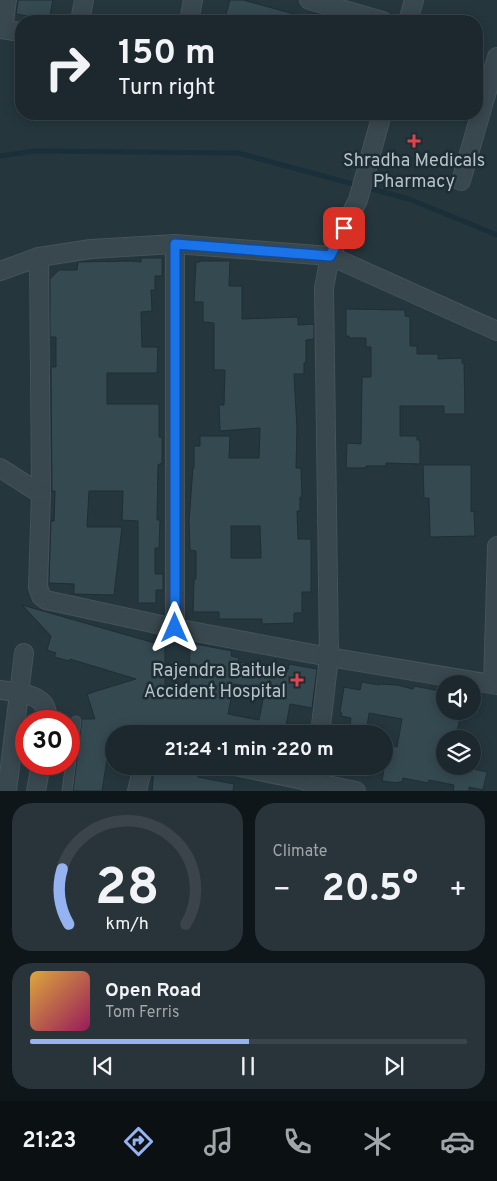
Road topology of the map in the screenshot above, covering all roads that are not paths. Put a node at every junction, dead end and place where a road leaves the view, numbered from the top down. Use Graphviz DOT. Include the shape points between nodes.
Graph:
graph roads {
  1 [pos="7,0"];
  2 [pos="84,0"];
  3 [pos="193,0"];
  4 [pos="308,0"];
  5 [pos="414,0"];
  6 [pos="81,15"];
  7 [pos="190,15"];
  8 [pos="362,15"];
  9 [pos="410,15"];
  10 [pos="1,29"];
  11 [pos="15,31"];
  12 [pos="497,57"];
  13 [pos="483,105"];
  14 [pos="380,120"];
  15 [pos="479,120"];
  16 [pos="461,181"];
  17 [pos="175,244"];
  18 [pos="330,256"];
  19 [pos="39,257"];
  20 [pos="0,271"];
  21 [pos="497,331"];
  22 [pos="0,468"];
  23 [pos="41,494"];
  24 [pos="497,546"];
  25 [pos="175,628"];
  26 [pos="24,653"];
  27 [pos="329,657"];
  28 [pos="495,685"];
  29 [pos="0,690"];
  30 [pos="19,693"];
  31 [pos="48,710"];
  32 [pos="321,725"];
  33 [pos="39,775"];
  34 [pos="69,775"];
  35 [pos="141,775"];
  36 [pos="286,775"];
  37 [pos="314,780"];
  38 [pos="7,791"];
  39 [pos="36,791"];
  40 [pos="67,791"];
  41 [pos="138,791"];
  42 [pos="356,791"];
  1 -- 10 [label="street"];
  2 -- 6 [label="street"];
  3 -- 7 [label="street"];
  4 -- 8 [label="street"];
  5 -- 9 [label="street"];
  10 -- 11 [label="street"];
  12 -- 13 [label="street"];
  14 -- 18 [label="street" via="358,200"];
  15 -- 16 [label="street"];
  17 -- 18 [label="street"];
  17 -- 19 [label="street" via="91,249"];
  17 -- 25 [label="street"];
  18 -- 21 [label="street"];
  18 -- 27 [label="street" via="324,288"];
  19 -- 20 [label="street"];
  19 -- 23 [label="street"];
  22 -- 23 [label="street"];
  23 -- 25 [label="street" via="38,587 41,596 46,600"];
  24 -- 28 [label="street"];
  25 -- 27 [label="street"];
  26 -- 30 [label="street"];
  27 -- 28 [label="street"];
  27 -- 32 [label="street"];
  29 -- 30 [label="street"];
  30 -- 31 [label="street" via="44,703"];
  30 -- 38 [label="street"];
  33 -- 39 [label="street"];
  34 -- 40 [label="lane"];
  35 -- 41 [label="street"];
  36 -- 37 [label="street"];
  37 -- 42 [label="street"];
}
